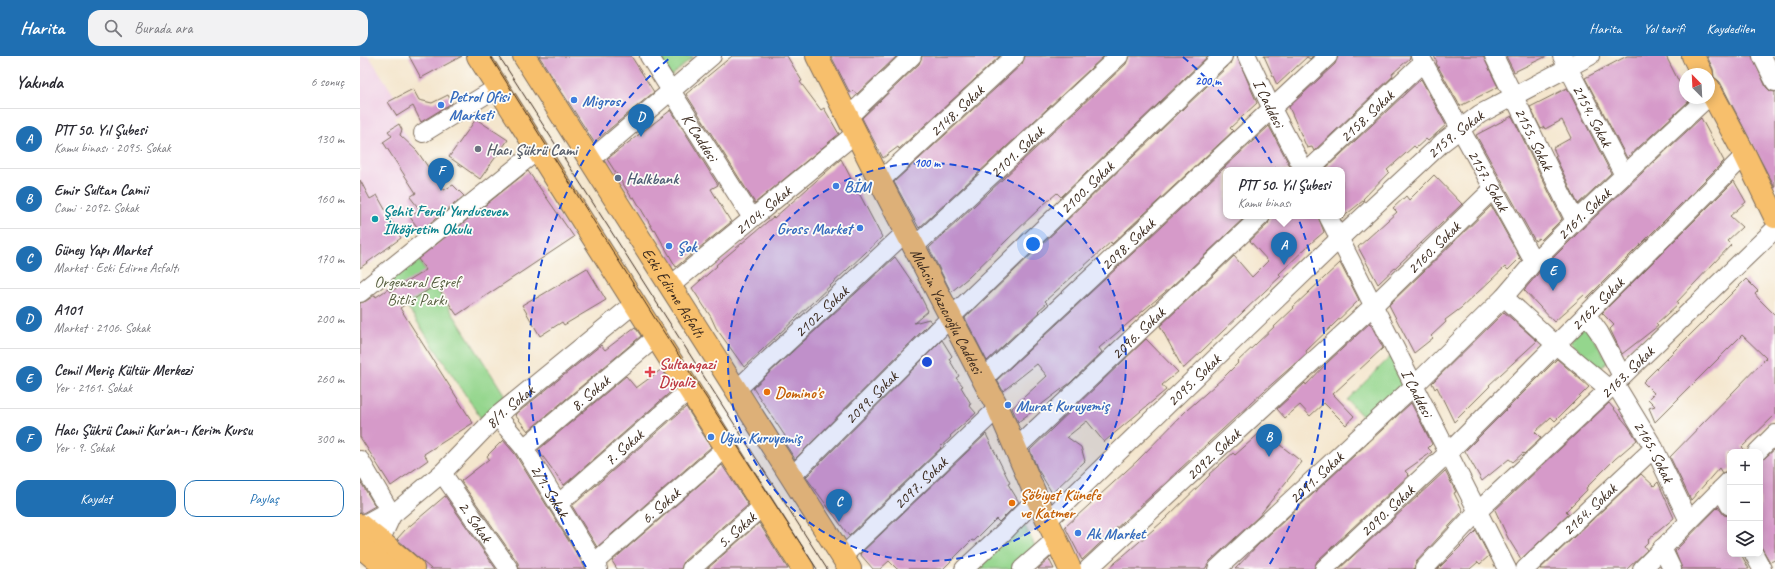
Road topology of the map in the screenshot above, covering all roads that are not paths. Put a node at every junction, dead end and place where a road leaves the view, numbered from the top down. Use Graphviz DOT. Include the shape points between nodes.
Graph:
graph roads {
  1 [pos="478,56"];
  2 [pos="524,56"];
  3 [pos="649,56"];
  4 [pos="712,56"];
  5 [pos="817,56"];
  6 [pos="912,56"];
  7 [pos="1014,56"];
  8 [pos="1119,56"];
  9 [pos="1223,56"];
  10 [pos="1247,56"];
  11 [pos="1328,56"];
  12 [pos="1494,56"];
  13 [pos="1590,56"];
  14 [pos="1693,56"];
  15 [pos="1762,56"];
  16 [pos="1421,59"];
  17 [pos="1565,62"];
  18 [pos="1699,68"];
  19 [pos="1775,82"];
  20 [pos="498,87"];
  21 [pos="671,90"];
  22 [pos="1514,97"];
  23 [pos="1699,104"];
  24 [pos="1715,104"];
  25 [pos="1272,109"];
  26 [pos="852,125"];
  27 [pos="1461,129"];
  28 [pos="422,133"];
  29 [pos="538,150"];
  30 [pos="1745,155"];
  31 [pos="590,160"];
  32 [pos="1302,167"];
  33 [pos="1312,167"];
  34 [pos="1624,175"];
  35 [pos="880,181"];
  36 [pos="1493,189"];
  37 [pos="1775,217"];
  38 [pos="752,218"];
  39 [pos="1258,219"];
  40 [pos="1329,219"];
  41 [pos="1575,221"];
  42 [pos="1775,229"];
  43 [pos="910,239"];
  44 [pos="1339,239"];
  45 [pos="1534,262"];
  46 [pos="670,286"];
  47 [pos="360,293"];
  48 [pos="1504,297"];
  49 [pos="634,304"];
  50 [pos="1374,305"];
  51 [pos="1586,314"];
  52 [pos="950,318"];
  53 [pos="656,337"];
  54 [pos="1555,344"];
  55 [pos="983,379"];
  56 [pos="1616,383"];
  57 [pos="1414,385"];
  58 [pos="690,390"];
  59 [pos="736,390"];
  60 [pos="998,408"];
  61 [pos="497,416"];
  62 [pos="1775,434"];
  63 [pos="524,448"];
  64 [pos="726,448"];
  65 [pos="1654,448"];
  66 [pos="1015,449"];
  67 [pos="1760,449"];
  68 [pos="1449,452"];
  69 [pos="360,460"];
  70 [pos="442,473"];
  71 [pos="792,477"];
  72 [pos="1726,484"];
  73 [pos="1037,498"];
  74 [pos="558,504"];
  75 [pos="763,506"];
  76 [pos="1477,512"];
  77 [pos="392,515"];
  78 [pos="1689,521"];
  79 [pos="1052,530"];
  80 [pos="365,535"];
  81 [pos="1662,548"];
  82 [pos="1756,557"];
  83 [pos="846,563"];
  84 [pos="596,566"];
  85 [pos="801,568"];
  86 [pos="387,569"];
  87 [pos="413,569"];
  88 [pos="509,569"];
  89 [pos="691,569"];
  90 [pos="964,569"];
  91 [pos="1022,569"];
  92 [pos="1070,569"];
  93 [pos="1088,569"];
  94 [pos="1217,569"];
  95 [pos="1324,569"];
  96 [pos="1424,569"];
  97 [pos="1507,569"];
  98 [pos="1525,569"];
  99 [pos="1642,569"];
  100 [pos="1672,569"];
  101 [pos="1762,569"];
  1 -- 20 [label="main road"];
  2 -- 31 [label="main road, Eski Edirne Asfaltı"];
  3 -- 21 [label="street, K Caddesi"];
  4 -- 21 [label="street"];
  5 -- 26 [label="main road, Muhsin Yazıcıoğlu Caddesi"];
  6 -- 26 [label="street, 2104. Sokak"];
  7 -- 35 [label="street, 2148. Sokak"];
  8 -- 43 [label="street, 2101. Sokak"];
  9 -- 52 [label="street, 2100. Sokak"];
  10 -- 25 [label="street, I Caddesi"];
  11 -- 25 [label="street, 2098. Sokak"];
  12 -- 22 [label="street, 2155. Sokak"];
  13 -- 17 [label="street, 2159. Sokak"];
  14 -- 18 [label="main road"];
  15 -- 19 [label="street"];
  16 -- 27 [label="street, 2157. Sokak"];
  16 -- 33 [label="street, 2158. Sokak"];
  17 -- 22 [label="street, 2159. Sokak"];
  17 -- 34 [label="street, 2154. Sokak"];
  20 -- 28 [label="street"];
  20 -- 29 [label="main road"];
  21 -- 31 [label="street"];
  21 -- 38 [label="street, K Caddesi"];
  22 -- 27 [label="street, 2159. Sokak" via="1480,114"];
  22 -- 41 [label="street, 2155. Sokak"];
  23 -- 34 [label="street, 2161. Sokak"];
  24 -- 30 [label="main road"];
  25 -- 32 [label="street, I Caddesi"];
  25 -- 55 [label="street, 2098. Sokak"];
  26 -- 35 [label="main road, Muhsin Yazıcıoğlu Caddesi"];
  26 -- 38 [label="street, 2104. Sokak"];
  27 -- 36 [label="street, 2157. Sokak"];
  27 -- 44 [label="street, 2159. Sokak"];
  29 -- 47 [label="street"];
  29 -- 49 [label="main road"];
  30 -- 37 [label="main road"];
  30 -- 51 [label="street, 2162. Sokak"];
  31 -- 46 [label="main road, Eski Edirne Asfaltı"];
  34 -- 41 [label="street, 2161. Sokak"];
  35 -- 43 [label="main road, Muhsin Yazıcıoğlu Caddesi"];
  36 -- 45 [label="street, 2157. Sokak"];
  36 -- 50 [label="street, 2160. Sokak"];
  38 -- 46 [label="street, 2104. Sokak"];
  39 -- 66 [label="street, 2096. Sokak"];
  40 -- 44 [label="street, I Caddesi"];
  41 -- 45 [label="street, 2161. Sokak"];
  42 -- 56 [label="street, 2163. Sokak"];
  43 -- 52 [label="main road, Muhsin Yazıcıoğlu Caddesi"];
  43 -- 59 [label="street, 2102. Sokak"];
  44 -- 50 [label="street, I Caddesi"];
  44 -- 79 [label="street, 2095. Sokak"];
  45 -- 48 [label="street, 2161. Sokak"];
  46 -- 59 [label="main road, Eski Edirne Asfaltı"];
  48 -- 54 [label="street, 2165. Sokak"];
  48 -- 57 [label="street, 2161. Sokak"];
  49 -- 53 [label="main road"];
  49 -- 61 [label="street, 8/1. Sokak"];
  50 -- 57 [label="street, I Caddesi"];
  50 -- 93 [label="street, 2092. Sokak"];
  51 -- 54 [label="street, 2162. Sokak"];
  51 -- 56 [label="street" via="1599,332"];
  52 -- 55 [label="main road, Muhsin Yazıcıoğlu Caddesi"];
  52 -- 71 [label="street, 2099. Sokak"];
  53 -- 58 [label="main road"];
  53 -- 63 [label="street, 8. Sokak"];
  54 -- 56 [label="street, 2165. Sokak"];
  54 -- 68 [label="street, 2162. Sokak"];
  55 -- 60 [label="main road, Muhsin Yazıcıoğlu Caddesi"];
  56 -- 65 [label="street, 2165. Sokak"];
  56 -- 76 [label="street, 2163. Sokak"];
  57 -- 68 [label="street, I Caddesi"];
  57 -- 94 [label="street, 2091. Sokak"];
  58 -- 64 [label="main road"];
  58 -- 74 [label="street, 7. Sokak"];
  59 -- 71 [label="main road, Eski Edirne Asfaltı"];
  60 -- 66 [label="main road, Muhsin Yazıcıoğlu Caddesi"];
  60 -- 83 [label="street, 2097. Sokak"];
  61 -- 63 [label="street, 2/1. Sokak"];
  61 -- 70 [label="street, 8/1. Sokak"];
  62 -- 67 [label="street"];
  63 -- 74 [label="street, 2/1. Sokak"];
  64 -- 75 [label="main road"];
  64 -- 84 [label="street, 6. Sokak"];
  65 -- 78 [label="street, 2165. Sokak"];
  65 -- 98 [label="street, 2164. Sokak"];
  66 -- 73 [label="main road, Muhsin Yazıcıoğlu Caddesi"];
  68 -- 76 [label="street, I Caddesi"];
  68 -- 95 [label="street, 2090. Sokak"];
  69 -- 77 [label="street"];
  70 -- 77 [label="street, 8/1. Sokak"];
  70 -- 88 [label="street, 2. Sokak"];
  71 -- 83 [label="main road, Eski Edirne Asfaltı"];
  72 -- 78 [label="street"];
  73 -- 79 [label="main road, Muhsin Yazıcıoğlu Caddesi"];
  73 -- 90 [label="street"];
  74 -- 84 [label="street, 2/1. Sokak"];
  75 -- 85 [label="main road"];
  75 -- 89 [label="street, 5. Sokak"];
  76 -- 96 [label="street, 2163. Sokak"];
  76 -- 97 [label="street, I Caddesi"];
  77 -- 80 [label="street, 8/1. Sokak"];
  78 -- 81 [label="street"];
  79 -- 91 [label="street, 2095. Sokak"];
  79 -- 92 [label="main road, Muhsin Yazıcıoğlu Caddesi"];
  80 -- 86 [label="main road"];
  80 -- 87 [label="main road"];
  81 -- 99 [label="street"];
  81 -- 100 [label="street"];
  82 -- 101 [label="street"];
}
